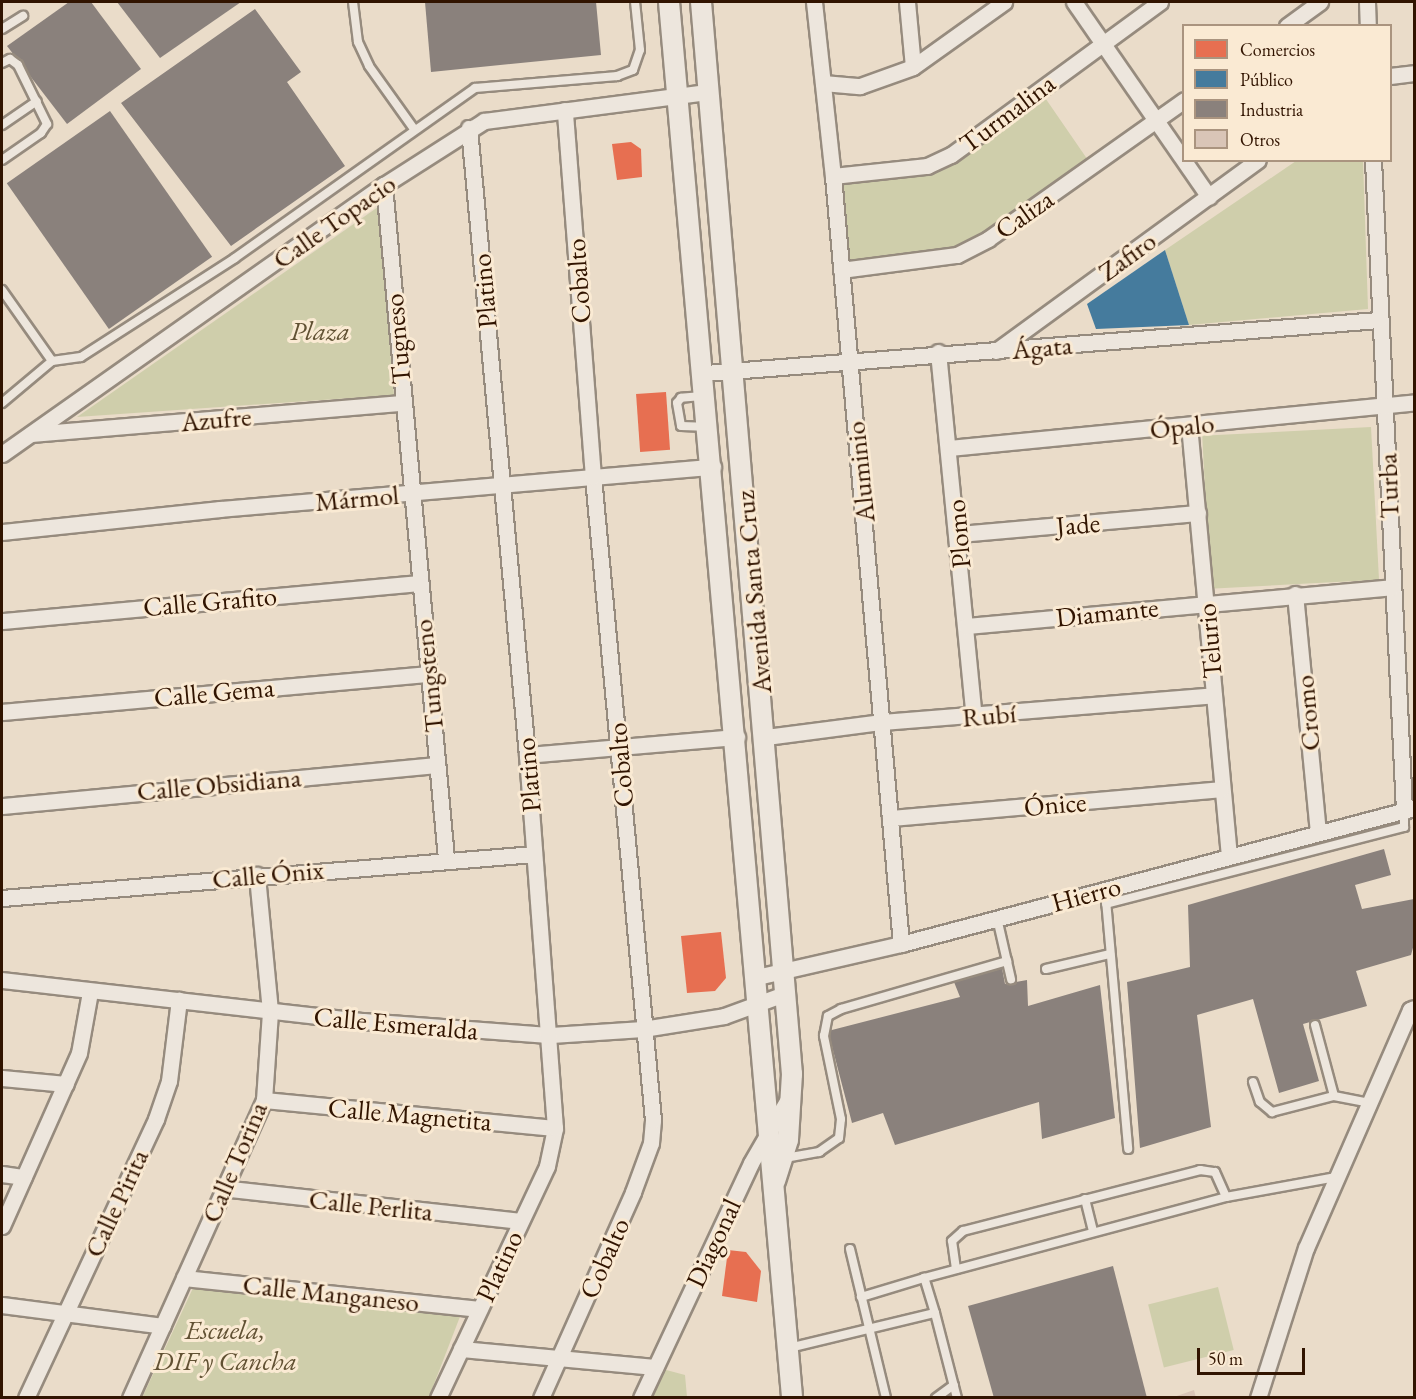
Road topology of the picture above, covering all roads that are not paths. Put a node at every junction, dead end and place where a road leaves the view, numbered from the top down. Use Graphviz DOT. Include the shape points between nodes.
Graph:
graph roads {
  1 [pos="353,2"];
  2 [pos="634,2"];
  3 [pos="669,2"];
  4 [pos="700,2"];
  5 [pos="814,2"];
  6 [pos="907,2"];
  7 [pos="1004,2"];
  8 [pos="1074,2"];
  9 [pos="1160,2"];
  10 [pos="1320,2"];
  11 [pos="1367,2"];
  12 [pos="23,16"];
  13 [pos="1290,24"];
  14 [pos="1368,24"];
  15 [pos="2,29"];
  16 [pos="1102,42"];
  17 [pos="2,63"];
  18 [pos="913,67"];
  19 [pos="1414,73"];
  20 [pos="1392,76"];
  21 [pos="823,83"];
  22 [pos="707,92"];
  23 [pos="677,95"];
  24 [pos="37,100"];
  25 [pos="1182,101"];
  26 [pos="565,110"];
  27 [pos="1155,120"];
  28 [pos="2,125"];
  29 [pos="469,128"];
  30 [pos="414,129"];
  31 [pos="1182,158"];
  32 [pos="2,160"];
  33 [pos="1184,162"];
  34 [pos="1255,162"];
  35 [pos="1373,162"];
  36 [pos="833,176"];
  37 [pos="384,185"];
  38 [pos="1209,197"];
  39 [pos="842,270"];
  40 [pos="2,290"];
  41 [pos="1379,320"];
  42 [pos="996,351"];
  43 [pos="938,352"];
  44 [pos="849,359"];
  45 [pos="52,361"];
  46 [pos="733,372"];
  47 [pos="705,373"];
  48 [pos="707,396"];
  49 [pos="1414,402"];
  50 [pos="2,403"];
  51 [pos="402,403"];
  52 [pos="1385,403"];
  53 [pos="1189,425"];
  54 [pos="709,426"];
  55 [pos="31,434"];
  56 [pos="949,448"];
  57 [pos="2,454"];
  58 [pos="713,467"];
  59 [pos="593,477"];
  60 [pos="502,484"];
  61 [pos="413,493"];
  62 [pos="1198,513"];
  63 [pos="2,532"];
  64 [pos="958,534"];
  65 [pos="420,583"];
  66 [pos="1392,587"];
  67 [pos="1295,594"];
  68 [pos="1206,603"];
  69 [pos="2,621"];
  70 [pos="966,626"];
  71 [pos="427,674"];
  72 [pos="1214,695"];
  73 [pos="2,712"];
  74 [pos="974,716"];
  75 [pos="882,722"];
  76 [pos="737,737"];
  77 [pos="765,737"];
  78 [pos="618,748"];
  79 [pos="527,755"];
  80 [pos="437,765"];
  81 [pos="1221,789"];
  82 [pos="2,806"];
  83 [pos="1409,809"];
  84 [pos="890,819"];
  85 [pos="1318,833"];
  86 [pos="534,854"];
  87 [pos="1229,856"];
  88 [pos="447,859"];
  89 [pos="257,875"];
  90 [pos="1106,896"];
  91 [pos="2,897"];
  92 [pos="997,918"];
  93 [pos="901,944"];
  94 [pos="1110,954"];
  95 [pos="1007,961"];
  96 [pos="1046,969"];
  97 [pos="786,971"];
  98 [pos="757,977"];
  99 [pos="1011,979"];
  100 [pos="2,980"];
  101 [pos="90,992"];
  102 [pos="787,993"];
  103 [pos="179,1000"];
  104 [pos="758,1005"];
  105 [pos="1412,1010"];
  106 [pos="270,1011"];
  107 [pos="1315,1025"];
  108 [pos="643,1029"];
  109 [pos="551,1035"];
  110 [pos="2,1078"];
  111 [pos="1253,1082"];
  112 [pos="66,1084"];
  113 [pos="792,1092"];
  114 [pos="1334,1096"];
  115 [pos="264,1100"];
  116 [pos="1369,1103"];
  117 [pos="769,1127"];
  118 [pos="555,1128"];
  119 [pos="1128,1149"];
  120 [pos="769,1160"];
  121 [pos="2,1174"];
  122 [pos="24,1177"];
  123 [pos="1336,1177"];
  124 [pos="222,1188"];
  125 [pos="1226,1197"];
  126 [pos="1085,1199"];
  127 [pos="520,1221"];
  128 [pos="2,1226"];
  129 [pos="1093,1232"];
  130 [pos="850,1249"];
  131 [pos="956,1269"];
  132 [pos="184,1278"];
  133 [pos="924,1278"];
  134 [pos="861,1297"];
  135 [pos="2,1305"];
  136 [pos="479,1309"];
  137 [pos="64,1313"];
  138 [pos="934,1313"];
  139 [pos="163,1326"];
  140 [pos="869,1330"];
  141 [pos="461,1349"];
  142 [pos="788,1349"];
  143 [pos="560,1357"];
  144 [pos="655,1367"];
  145 [pos="954,1385"];
  146 [pos="26,1398"];
  147 [pos="130,1398"];
  148 [pos="438,1398"];
  149 [pos="541,1398"];
  150 [pos="641,1398"];
  151 [pos="792,1398"];
  152 [pos="886,1398"];
  153 [pos="936,1398"];
  154 [pos="957,1398"];
  155 [pos="1258,1398"];
  1 -- 30 [label="lane" via="358,42 369,66"];
  2 -- 30 [label="lane" via="640,50 633,70 617,76 475,88"];
  3 -- 23 [label="street, Avenida Santa Cruz"];
  4 -- 22 [label="street, Avenida Santa Cruz"];
  5 -- 21 [label="street, Aluminio"];
  6 -- 18 [label="street"];
  7 -- 18 [label="street"];
  8 -- 16 [label="street"];
  9 -- 16 [label="street, Turmalina"];
  10 -- 13 [label="street"];
  11 -- 14 [label="street"];
  12 -- 15 [label="lane"];
  16 -- 27 [label="street"];
  16 -- 36 [label="street, Turmalina" via="951,155 927,166"];
  17 -- 24 [label="lane" via="14,60"];
  18 -- 21 [label="street" via="860,86"];
  19 -- 20 [label="street"];
  21 -- 36 [label="street, Aluminio"];
  22 -- 23 [label="street, Calle Topacio"];
  22 -- 46 [label="street, Avenida Santa Cruz"];
  23 -- 26 [label="street, Calle Topacio"];
  23 -- 47 [label="street, Avenida Santa Cruz"];
  24 -- 28 [label="lane"];
  24 -- 32 [label="lane" via="45,129"];
  25 -- 27 [label="street, Caliza"];
  26 -- 29 [label="street, Calle Topacio" via="484,121"];
  26 -- 59 [label="street, Cobalto"];
  27 -- 31 [label="street"];
  27 -- 39 [label="street, Caliza" via="988,239 957,255"];
  29 -- 37 [label="street, Calle Topacio"];
  29 -- 60 [label="street, Platino"];
  30 -- 45 [label="lane" via="235,258 115,337 81,357"];
  33 -- 38 [label="street"];
  34 -- 38 [label="street, Zafiro"];
  35 -- 41 [label="street, Turba"];
  36 -- 39 [label="street, Aluminio"];
  37 -- 51 [label="street, Tugneso"];
  37 -- 55 [label="street, Calle Topacio"];
  38 -- 42 [label="street, Zafiro"];
  39 -- 44 [label="street, Aluminio"];
  40 -- 45 [label="lane"];
  41 -- 42 [label="street, Ágata"];
  41 -- 52 [label="street, Turba"];
  42 -- 43 [label="street, Ágata"];
  43 -- 44 [label="street, Ágata"];
  43 -- 56 [label="street, Plomo"];
  44 -- 46 [label="street, Ágata"];
  44 -- 75 [label="street, Aluminio"];
  45 -- 50 [label="lane"];
  46 -- 47 [label="street, Ágata"];
  46 -- 77 [label="street, Avenida Santa Cruz"];
  47 -- 48 [label="street, Avenida Santa Cruz"];
  48 -- 54 [label="street, Avenida Santa Cruz"];
  48 -- 54 [label="lane" via="681,398 677,404 681,426"];
  49 -- 52 [label="street, Ópalo"];
  51 -- 55 [label="street, Azufre"];
  51 -- 61 [label="street, Tugneso"];
  52 -- 53 [label="street, Ópalo"];
  52 -- 66 [label="street, Turba"];
  53 -- 56 [label="street, Ópalo"];
  53 -- 62 [label="street, Telurio"];
  54 -- 58 [label="street, Avenida Santa Cruz"];
  55 -- 57 [label="street, Calle Topacio"];
  56 -- 64 [label="street, Plomo"];
  58 -- 59 [label="street, Mármol"];
  58 -- 76 [label="street, Avenida Santa Cruz"];
  59 -- 60 [label="street, Mármol"];
  59 -- 78 [label="street, Cobalto"];
  60 -- 61 [label="street, Mármol"];
  60 -- 79 [label="street, Platino"];
  61 -- 63 [label="street, Mármol"];
  61 -- 65 [label="street, Tungsteno"];
  62 -- 64 [label="street, Jade"];
  62 -- 68 [label="street, Telurio"];
  64 -- 70 [label="street, Plomo"];
  65 -- 69 [label="street, Calle Grafito"];
  65 -- 71 [label="street, Tungsteno"];
  66 -- 67 [label="street, Diamante"];
  66 -- 83 [label="street, Turba"];
  67 -- 68 [label="street, Diamante"];
  67 -- 85 [label="street, Cromo"];
  68 -- 70 [label="street, Diamante"];
  68 -- 72 [label="street, Telurio"];
  70 -- 74 [label="street, Plomo"];
  71 -- 73 [label="street, Calle Gema"];
  71 -- 80 [label="street, Tungsteno"];
  72 -- 74 [label="street, Rubí"];
  72 -- 81 [label="street, Telurio"];
  74 -- 75 [label="street, Rubí"];
  75 -- 77 [label="street, Rubí"];
  75 -- 84 [label="street, Aluminio"];
  76 -- 78 [label="street"];
  76 -- 98 [label="street, Avenida Santa Cruz"];
  77 -- 97 [label="street, Avenida Santa Cruz"];
  78 -- 79 [label="street"];
  78 -- 108 [label="street, Cobalto"];
  79 -- 86 [label="street, Platino"];
  80 -- 82 [label="street, Calle Obsidiana"];
  80 -- 88 [label="street, Tungsteno"];
  81 -- 84 [label="street, Ónice"];
  81 -- 87 [label="street, Telurio"];
  83 -- 85 [label="street, Hierro"];
  83 -- 90 [label="lane" via="1404,827"];
  84 -- 93 [label="street, Aluminio"];
  85 -- 87 [label="street, Hierro"];
  86 -- 88 [label="street, Calle Ónix"];
  86 -- 109 [label="street, Platino"];
  87 -- 90 [label="street, Hierro"];
  88 -- 89 [label="street, Calle Ónix"];
  89 -- 91 [label="street, Calle Ónix"];
  89 -- 106 [label="street, Calle Torina"];
  90 -- 92 [label="street, Hierro"];
  90 -- 94 [label="lane"];
  92 -- 93 [label="street, Hierro"];
  92 -- 95 [label="lane"];
  93 -- 97 [label="street, Hierro"];
  94 -- 96 [label="lane"];
  94 -- 119 [label="lane"];
  95 -- 99 [label="lane"];
  95 -- 120 [label="lane" via="828,1016 824,1036 841,1119 839,1138 819,1152"];
  97 -- 98 [label="street, Hierro"];
  97 -- 102 [label="street, Avenida Santa Cruz"];
  98 -- 104 [label="street, Avenida Santa Cruz"];
  100 -- 101 [label="street, Calle Esmeralda"];
  101 -- 103 [label="street, Calle Esmeralda"];
  101 -- 112 [label="street" via="79,1053"];
  102 -- 104 [label="street, Calle Esmeralda"];
  102 -- 113 [label="street, Avenida Santa Cruz"];
  103 -- 106 [label="street, Calle Esmeralda"];
  103 -- 137 [label="street, Calle Pirita" via="169,1081 156,1119"];
  104 -- 108 [label="street, Calle Esmeralda" via="724,1016"];
  104 -- 117 [label="street, Avenida Santa Cruz"];
  105 -- 116 [label="street"];
  106 -- 109 [label="street, Calle Esmeralda"];
  106 -- 115 [label="street, Calle Torina"];
  107 -- 114 [label="lane"];
  108 -- 109 [label="street, Calle Esmeralda"];
  108 -- 143 [label="street, Cobalto" via="653,1120 651,1143"];
  109 -- 118 [label="street, Platino"];
  110 -- 112 [label="street"];
  111 -- 114 [label="lane" via="1260,1101 1272,1112"];
  112 -- 122 [label="street"];
  113 -- 117 [label="street"];
  113 -- 120 [label="street, Avenida Santa Cruz"];
  114 -- 116 [label="lane"];
  115 -- 118 [label="street, Calle Magnetita"];
  115 -- 124 [label="street, Calle Torina"];
  116 -- 123 [label="street"];
  117 -- 120 [label="street, Avenida Santa Cruz"];
  118 -- 127 [label="street, Platino" via="547,1166"];
  120 -- 142 [label="street, Avenida Santa Cruz" via="776,1181"];
  120 -- 144 [label="street, Diagonal"];
  121 -- 122 [label="street"];
  122 -- 128 [label="street"];
  123 -- 125 [label="lane"];
  123 -- 155 [label="street" via="1290,1294"];
  124 -- 127 [label="street, Calle Perlita"];
  124 -- 132 [label="street, Calle Torina"];
  125 -- 126 [label="lane" via="1215,1172 1200,1170"];
  125 -- 129 [label="lane"];
  126 -- 129 [label="lane"];
  126 -- 131 [label="lane" via="958,1234 952,1241"];
  127 -- 136 [label="street, Platino"];
  129 -- 131 [label="lane"];
  130 -- 134 [label="lane"];
  131 -- 133 [label="lane"];
  132 -- 136 [label="street, Calle Manganeso"];
  132 -- 139 [label="street, Calle Torina"];
  133 -- 134 [label="lane"];
  133 -- 138 [label="lane"];
  134 -- 140 [label="lane"];
  135 -- 137 [label="street"];
  136 -- 141 [label="street, Platino"];
  137 -- 139 [label="street"];
  137 -- 146 [label="street, Calle Pirita"];
  138 -- 140 [label="lane"];
  138 -- 145 [label="lane"];
  139 -- 147 [label="street, Calle Torina"];
  140 -- 142 [label="lane"];
  140 -- 152 [label="lane"];
  141 -- 143 [label="street"];
  141 -- 148 [label="street, Platino"];
  142 -- 151 [label="street, Avenida Santa Cruz"];
  143 -- 144 [label="street"];
  143 -- 149 [label="street, Cobalto"];
  144 -- 150 [label="street, Diagonal"];
  145 -- 153 [label="lane"];
  145 -- 154 [label="lane"];
}
